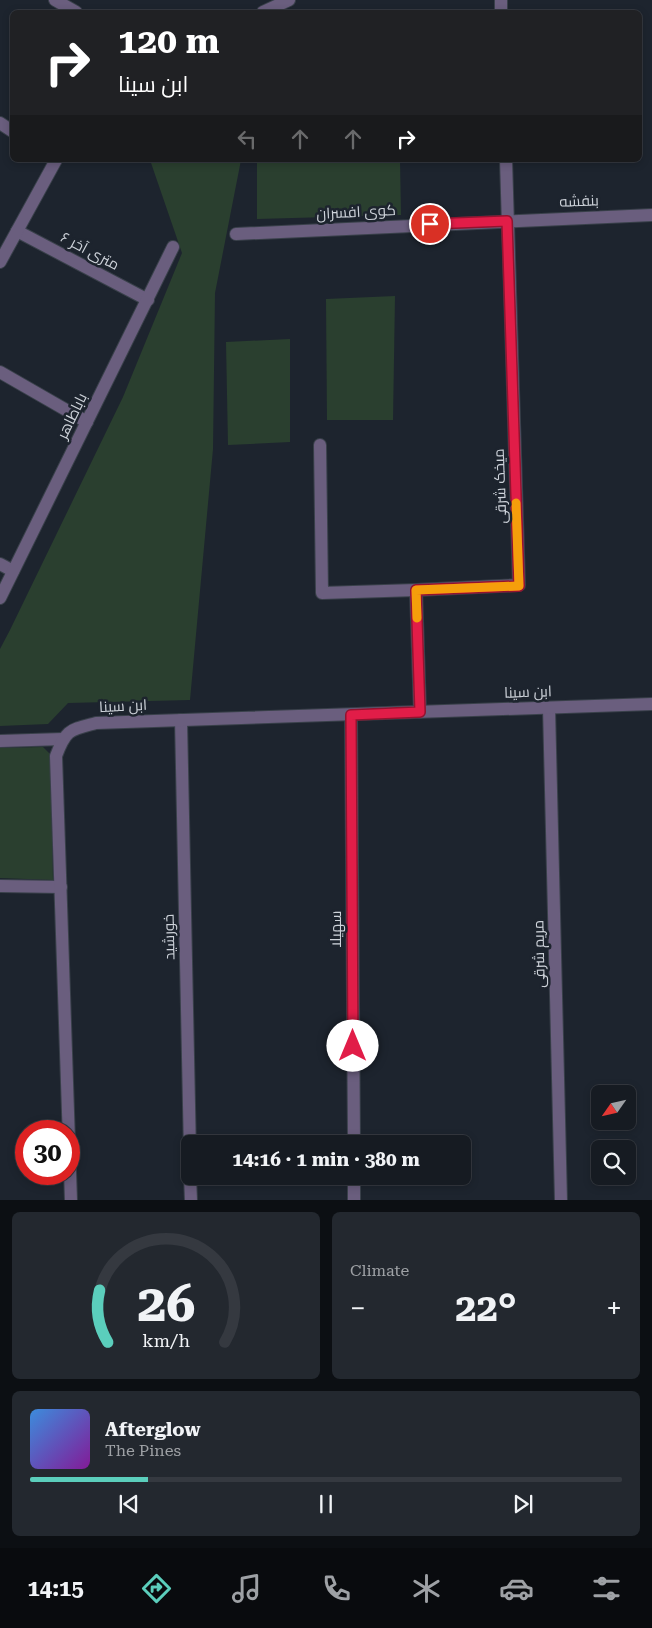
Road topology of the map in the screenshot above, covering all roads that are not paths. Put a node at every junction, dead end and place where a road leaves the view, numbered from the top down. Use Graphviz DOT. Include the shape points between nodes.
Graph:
graph roads {
  1 [pos="56,0"];
  2 [pos="289,0"];
  3 [pos="73,10"];
  4 [pos="267,10"];
  5 [pos="55,162"];
  6 [pos="506,162"];
  7 [pos="652,215"];
  8 [pos="507,221"];
  9 [pos="17,231"];
  10 [pos="236,234"];
  11 [pos="174,247"];
  12 [pos="0,262"];
  13 [pos="148,300"];
  14 [pos="0,372"];
  15 [pos="87,422"];
  16 [pos="320,445"];
  17 [pos="0,564"];
  18 [pos="13,571"];
  19 [pos="416,590"];
  20 [pos="0,598"];
  21 [pos="652,704"];
  22 [pos="549,708"];
  23 [pos="420,712"];
  24 [pos="351,715"];
  25 [pos="181,720"];
  26 [pos="63,739"];
  27 [pos="0,741"];
  28 [pos="0,886"];
  29 [pos="61,887"];
  30 [pos="190,1135"];
  31 [pos="354,1135"];
  32 [pos="190,1185"];
  33 [pos="354,1185"];
  34 [pos="71,1200"];
  35 [pos="191,1200"];
  36 [pos="354,1200"];
  37 [pos="561,1200"];
  1 -- 3 [label="street"];
  2 -- 4 [label="street"];
  5 -- 9 [label="street"];
  6 -- 8 [label="street, میخک شرقی"];
  7 -- 8 [label="street, بنفشه"];
  8 -- 10 [label="street, کوی افسران"];
  8 -- 19 [label="street, میخک شرقی" via="519,586"];
  9 -- 12 [label="street"];
  9 -- 13 [label="street, ۶ متری آخر"];
  11 -- 13 [label="street, باباطاهر"];
  13 -- 15 [label="street, باباطاهر"];
  14 -- 15 [label="street"];
  15 -- 18 [label="street, باباطاهر"];
  16 -- 19 [label="street" via="322,593"];
  17 -- 18 [label="street"];
  18 -- 20 [label="street, باباطاهر"];
  19 -- 23 [label="street"];
  21 -- 22 [label="street, ابن سینا"];
  22 -- 23 [label="street, ابن سینا"];
  22 -- 37 [label="street, مریم شرقی"];
  23 -- 24 [label="street, ابن سینا"];
  24 -- 25 [label="street, ابن سینا"];
  24 -- 31 [label="street, سهیلا"];
  25 -- 26 [label="street, ابن سینا" via="96,723 74,729"];
  25 -- 30 [label="street, خورشید"];
  26 -- 27 [label="street"];
  26 -- 29 [label="street" via="56,756"];
  28 -- 29 [label="street"];
  29 -- 34 [label="street"];
  32 -- 35 [label="street"];
  33 -- 36 [label="street"];
}
